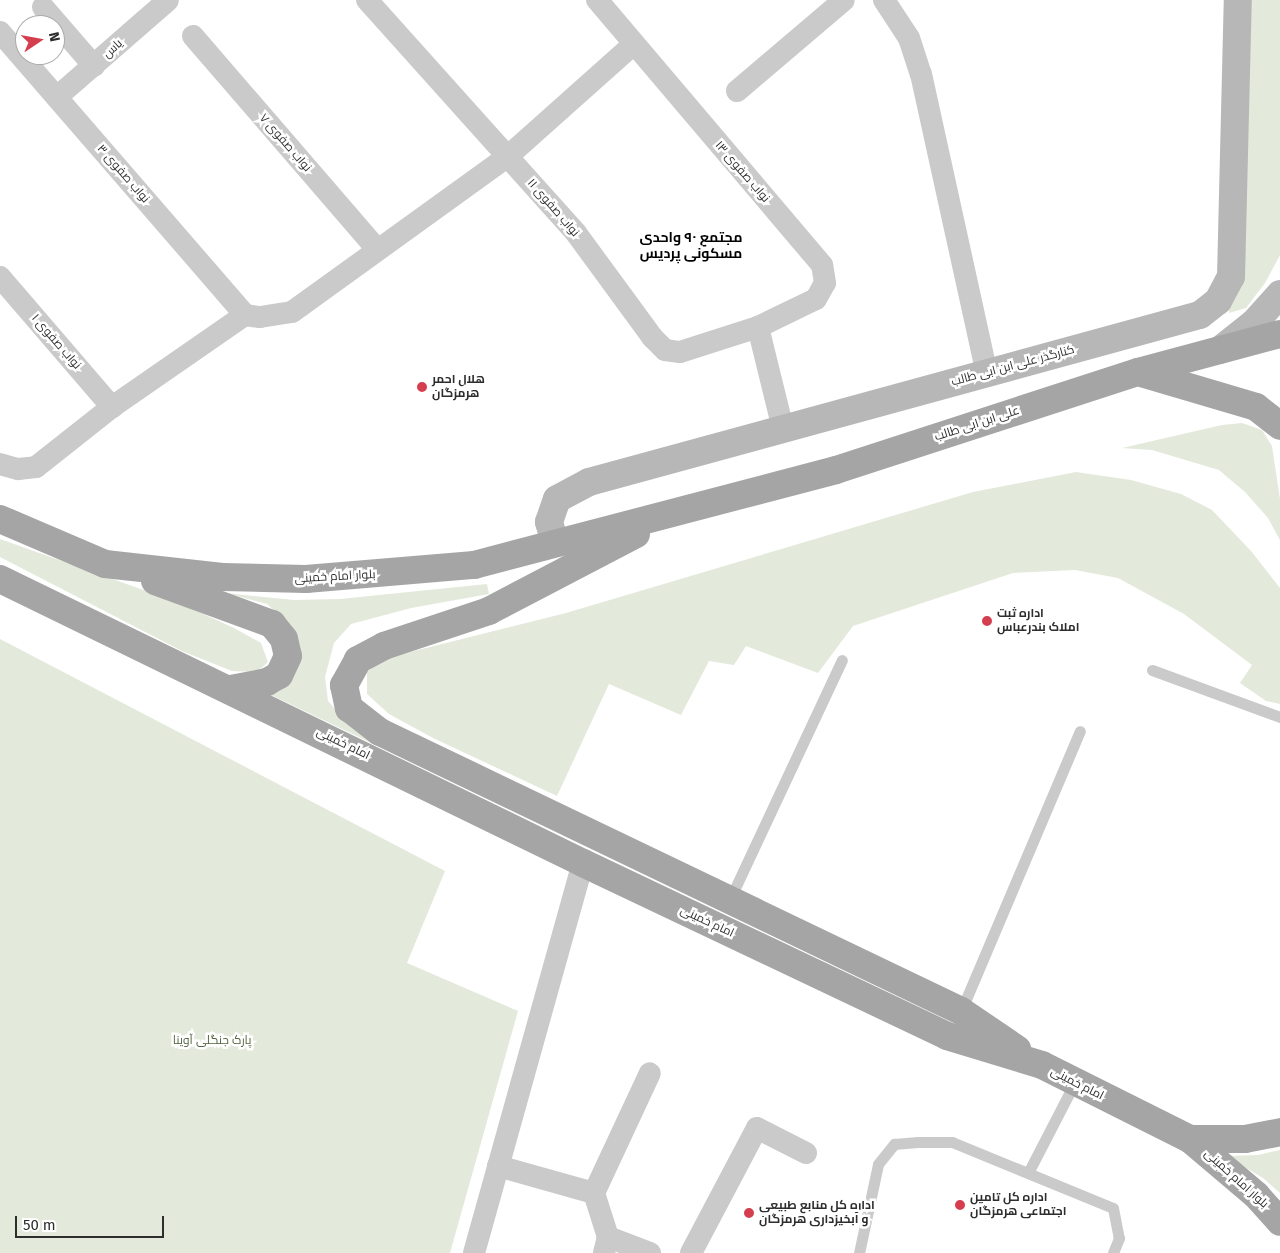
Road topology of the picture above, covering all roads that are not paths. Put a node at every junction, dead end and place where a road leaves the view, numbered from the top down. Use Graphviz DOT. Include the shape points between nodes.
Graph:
graph roads {
  1 [pos="367,0"];
  2 [pos="597,0"];
  3 [pos="844,0"];
  4 [pos="884,0"];
  5 [pos="1238,0"];
  6 [pos="164,1"];
  7 [pos="43,6"];
  8 [pos="0,32"];
  9 [pos="193,36"];
  10 [pos="634,44"];
  11 [pos="94,66"];
  12 [pos="737,91"];
  13 [pos="57,98"];
  14 [pos="507,157"];
  15 [pos="377,249"];
  16 [pos="0,277"];
  17 [pos="1280,294"];
  18 [pos="245,315"];
  19 [pos="758,327"];
  20 [pos="1280,334"];
  21 [pos="1220,350"];
  22 [pos="1138,372"];
  23 [pos="987,373"];
  24 [pos="112,407"];
  25 [pos="1280,426"];
  26 [pos="783,429"];
  27 [pos="0,464"];
  28 [pos="673,515"];
  29 [pos="0,519"];
  30 [pos="555,543"];
  31 [pos="106,564"];
  32 [pos="0,579"];
  33 [pos="842,660"];
  34 [pos="1152,670"];
  35 [pos="231,689"];
  36 [pos="1280,717"];
  37 [pos="1080,731"];
  38 [pos="583,863"];
  39 [pos="729,901"];
  40 [pos="961,1011"];
  41 [pos="1042,1065"];
  42 [pos="650,1073"];
  43 [pos="1074,1084"];
  44 [pos="1280,1132"];
  45 [pos="1190,1139"];
  46 [pos="806,1153"];
  47 [pos="498,1166"];
  48 [pos="1029,1171"];
  49 [pos="594,1193"];
  50 [pos="1280,1222"];
  51 [pos="606,1245"];
  52 [pos="474,1253"];
  53 [pos="650,1253"];
  54 [pos="691,1253"];
  55 [pos="859,1253"];
  56 [pos="1113,1253"];
  1 -- 14 [label="street, نواب صفوی ۱۱"];
  2 -- 10 [label="street, نواب صفوی ۱۳"];
  3 -- 12 [label="street"];
  4 -- 23 [label="street" via="909,38 921,74"];
  5 -- 23 [label="street, کنارگذر علی ابن ابی طالب" via="1231,277 1218,301 1200,315"];
  6 -- 11 [label="street, یاس"];
  7 -- 11 [label="street"];
  8 -- 13 [label="street, نواب صفوی ۳"];
  9 -- 15 [label="street, نواب صفوی ۷"];
  10 -- 14 [label="street"];
  10 -- 19 [label="street, نواب صفوی ۱۳" via="822,265 825,282 816,299"];
  11 -- 13 [label="street, یاس"];
  13 -- 18 [label="street, نواب صفوی ۳"];
  14 -- 15 [label="street"];
  14 -- 19 [label="street, نواب صفوی ۱۱" via="576,233 652,337 666,350 680,352"];
  15 -- 18 [label="street" via="292,312 260,317"];
  16 -- 24 [label="street, نواب صفوی ۱"];
  17 -- 21 [label="street" via="1254,323"];
  18 -- 24 [label="street"];
  19 -- 26 [label="street"];
  20 -- 21 [label="main road, علی ابن ابی طالب"];
  21 -- 22 [label="main road, علی ابن ابی طالب"];
  22 -- 25 [label="main road" via="1256,407"];
  22 -- 28 [label="main road, علی ابن ابی طالب" via="836,470"];
  23 -- 26 [label="street, کنارگذر علی ابن ابی طالب"];
  24 -- 27 [label="street" via="36,466 18,470"];
  26 -- 30 [label="street, کنارگذر علی ابن ابی طالب" via="590,482 557,499 549,522"];
  28 -- 30 [label="main road, بلوار امام خمینی"];
  28 -- 39 [label="main road" via="489,611 384,646 358,660 344,685 349,708 380,732"];
  29 -- 31 [label="main road, بلوار امام خمینی"];
  30 -- 31 [label="main road, بلوار امام خمینی" via="474,565 306,579 222,577"];
  31 -- 35 [label="main road" via="272,624 284,639 288,656 279,675 266,682"];
  32 -- 35 [label="main road"];
  33 -- 39 [label="lane"];
  34 -- 36 [label="lane"];
  35 -- 38 [label="main road, امام خمینی"];
  37 -- 40 [label="lane"];
  38 -- 41 [label="main road, امام خمینی" via="947,1036"];
  38 -- 47 [label="street"];
  39 -- 40 [label="main road"];
  40 -- 41 [label="main road"];
  41 -- 43 [label="main road, امام خمینی"];
  42 -- 49 [label="street"];
  43 -- 45 [label="main road, امام خمینی"];
  43 -- 48 [label="lane"];
  44 -- 45 [label="main road" via="1245,1140"];
  45 -- 50 [label="main road, بلوار امام خمینی" via="1256,1195"];
  46 -- 54 [label="street" via="757,1128"];
  47 -- 49 [label="street"];
  47 -- 52 [label="street"];
  48 -- 55 [label="lane" via="952,1142 894,1144 878,1164"];
  48 -- 56 [label="lane" via="1113,1208 1120,1238"];
  49 -- 51 [label="street"];
  51 -- 53 [label="street"];
}
